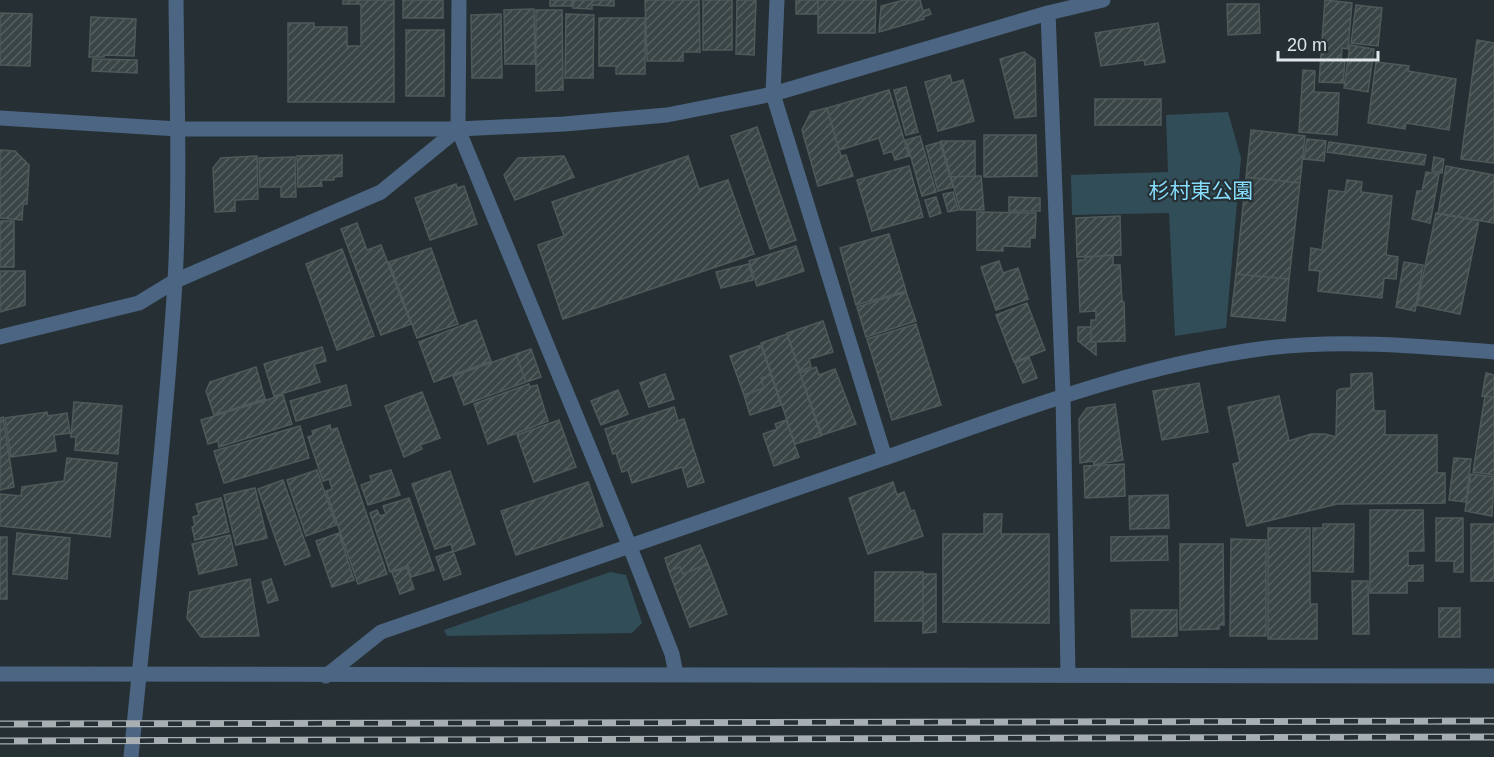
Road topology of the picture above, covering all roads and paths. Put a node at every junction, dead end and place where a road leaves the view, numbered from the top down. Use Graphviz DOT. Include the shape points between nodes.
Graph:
graph roads {
  1 [pos="176,0"];
  2 [pos="459,0"];
  3 [pos="777,0"];
  4 [pos="1103,0"];
  5 [pos="1048,13"];
  6 [pos="773,94"];
  7 [pos="0,118"];
  8 [pos="178,129"];
  9 [pos="458,129"];
  10 [pos="175,280"];
  11 [pos="0,336"];
  12 [pos="1494,352"];
  13 [pos="1064,395"];
  14 [pos="885,458"];
  15 [pos="630,547"];
  16 [pos="0,674"];
  17 [pos="676,674"];
  18 [pos="1068,674"];
  19 [pos="139,675"];
  20 [pos="326,676"];
  21 [pos="1494,676"];
  22 [pos="131,757"];
  1 -- 8 [label="street"];
  2 -- 9 [label="street"];
  3 -- 6 [label="street"];
  4 -- 5 [label="street"];
  5 -- 6 [label="street"];
  5 -- 13 [label="street"];
  6 -- 9 [label="street" via="667,114"];
  6 -- 14 [label="street"];
  7 -- 8 [label="street"];
  8 -- 9 [label="street"];
  8 -- 10 [label="street"];
  9 -- 10 [label="street" via="381,192"];
  9 -- 15 [label="street"];
  10 -- 11 [label="street" via="139,303"];
  10 -- 19 [label="street"];
  12 -- 13 [label="street" via="1343,344 1269,348 1192,360"];
  13 -- 14 [label="street"];
  13 -- 18 [label="street"];
  14 -- 15 [label="street"];
  15 -- 17 [label="street" via="672,654"];
  15 -- 20 [label="street" via="381,632"];
  16 -- 19 [label="street"];
  17 -- 18 [label="street"];
  17 -- 20 [label="street"];
  18 -- 21 [label="street"];
  19 -- 20 [label="street"];
  19 -- 22 [label="street"];
}
